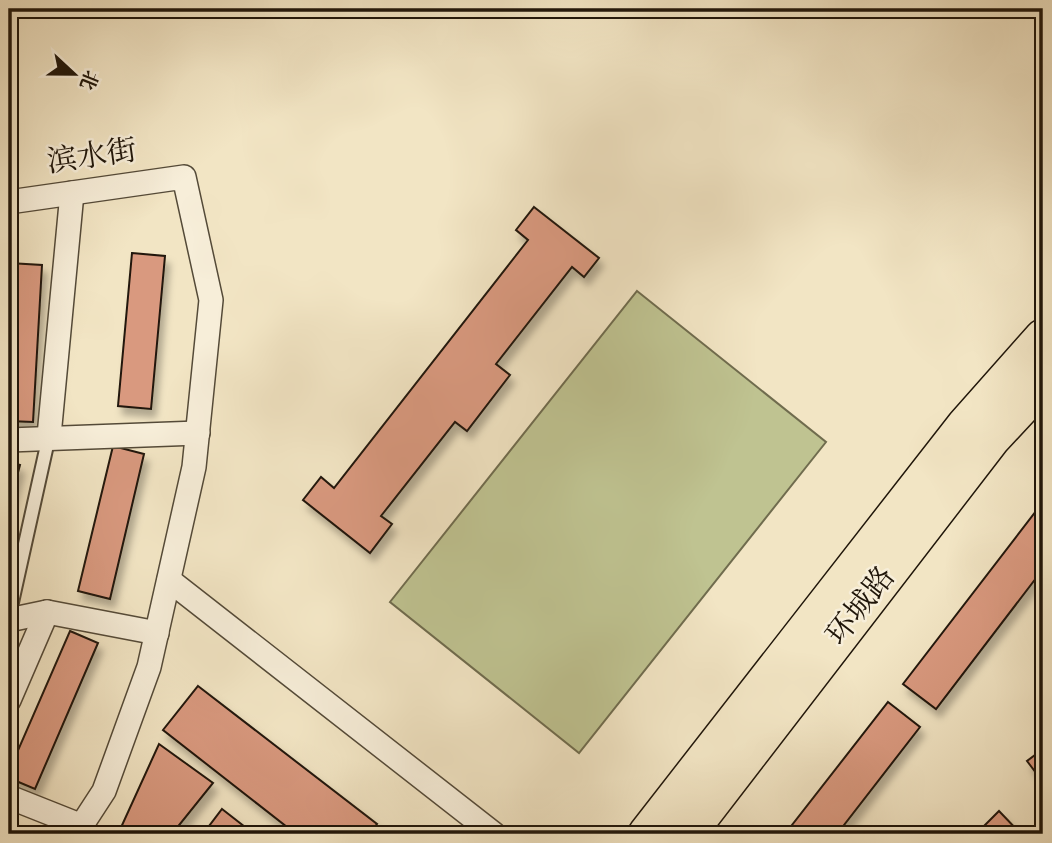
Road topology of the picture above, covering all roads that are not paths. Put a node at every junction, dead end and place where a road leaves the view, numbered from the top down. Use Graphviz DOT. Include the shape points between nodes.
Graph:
graph roads {
  1 [pos="72,193"];
  2 [pos="9,202"];
  3 [pos="1043,338"];
  4 [pos="1043,383"];
  5 [pos="198,433"];
  6 [pos="49,436"];
  7 [pos="9,440"];
  8 [pos="169,580"];
  9 [pos="47,612"];
  10 [pos="9,618"];
  11 [pos="157,634"];
  12 [pos="9,700"];
  13 [pos="9,797"];
  14 [pos="79,830"];
  15 [pos="494,834"];
  16 [pos="647,834"];
  17 [pos="687,834"];
  1 -- 2 [label="street, 滨水街"];
  1 -- 5 [label="street, 滨水街" via="184,177 211,300"];
  1 -- 6 [label="street"];
  3 -- 16 [label="main road" via="965,426"];
  4 -- 17 [label="main road, 环城路" via="991,439"];
  5 -- 6 [label="street"];
  5 -- 8 [label="street"];
  6 -- 7 [label="street"];
  6 -- 10 [label="lane"];
  8 -- 11 [label="street"];
  8 -- 15 [label="street"];
  9 -- 10 [label="street"];
  9 -- 11 [label="street"];
  9 -- 12 [label="street"];
  11 -- 14 [label="street" via="104,791"];
  13 -- 14 [label="street"];
}
